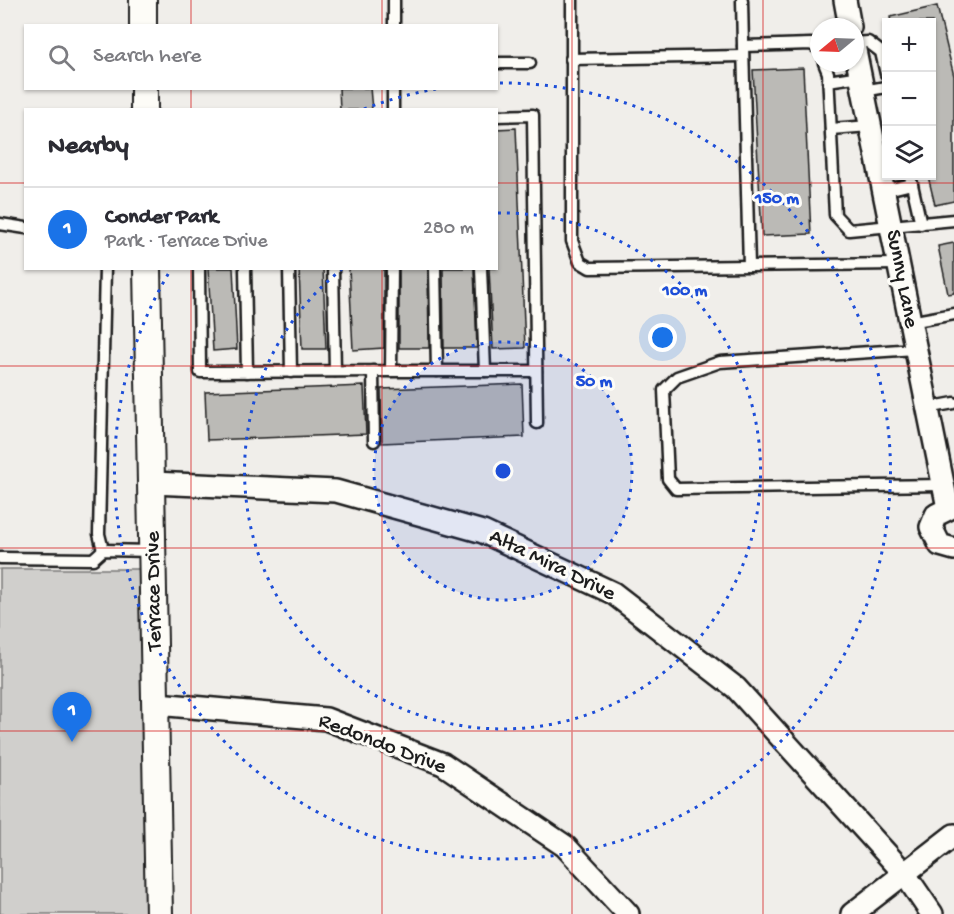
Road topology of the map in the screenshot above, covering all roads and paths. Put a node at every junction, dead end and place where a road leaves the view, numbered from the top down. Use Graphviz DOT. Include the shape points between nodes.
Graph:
graph roads {
  1 [pos="143,0"];
  2 [pos="394,0"];
  3 [pos="572,0"];
  4 [pos="742,0"];
  5 [pos="845,0"];
  6 [pos="848,18"];
  7 [pos="143,24"];
  8 [pos="394,24"];
  9 [pos="864,42"];
  10 [pos="810,44"];
  11 [pos="743,51"];
  12 [pos="571,59"];
  13 [pos="498,63"];
  14 [pos="530,63"];
  15 [pos="826,72"];
  16 [pos="860,72"];
  17 [pos="886,72"];
  18 [pos="828,81"];
  19 [pos="862,84"];
  20 [pos="882,86"];
  21 [pos="144,90"];
  22 [pos="393,90"];
  23 [pos="144,108"];
  24 [pos="393,108"];
  25 [pos="498,116"];
  26 [pos="831,129"];
  27 [pos="877,136"];
  28 [pos="911,180"];
  29 [pos="883,191"];
  30 [pos="954,220"];
  31 [pos="0,224"];
  32 [pos="921,224"];
  33 [pos="891,226"];
  34 [pos="24,228"];
  35 [pos="898,264"];
  36 [pos="749,266"];
  37 [pos="105,270"];
  38 [pos="147,270"];
  39 [pos="198,270"];
  40 [pos="245,270"];
  41 [pos="290,270"];
  42 [pos="333,270"];
  43 [pos="392,270"];
  44 [pos="435,270"];
  45 [pos="481,270"];
  46 [pos="954,314"];
  47 [pos="910,322"];
  48 [pos="915,349"];
  49 [pos="335,371"];
  50 [pos="373,371"];
  51 [pos="391,371"];
  52 [pos="437,371"];
  53 [pos="485,371"];
  54 [pos="536,371"];
  55 [pos="247,372"];
  56 [pos="291,372"];
  57 [pos="954,403"];
  58 [pos="927,408"];
  59 [pos="537,423"];
  60 [pos="374,441"];
  61 [pos="152,483"];
  62 [pos="943,485"];
  63 [pos="951,507"];
  64 [pos="954,549"];
  65 [pos="103,550"];
  66 [pos="154,551"];
  67 [pos="0,558"];
  68 [pos="157,704"];
  69 [pos="954,835"];
  70 [pos="903,873"];
  71 [pos="159,914"];
  72 [pos="628,914"];
  73 [pos="852,914"];
  74 [pos="932,914"];
  1 -- 7 [label="street"];
  2 -- 8 [label="lane"];
  3 -- 12 [label="lane"];
  4 -- 11 [label="lane"];
  5 -- 6 [label="street"];
  9 -- 17 [label="lane" via="881,52"];
  10 -- 11 [label="lane"];
  11 -- 12 [label="lane"];
  11 -- 36 [label="lane"];
  12 -- 36 [label="lane" via="572,241 580,262 590,268"];
  13 -- 14 [label="lane"];
  15 -- 18 [label="lane"];
  16 -- 19 [label="street, Sunny Lane"];
  18 -- 19 [label="lane"];
  18 -- 26 [label="lane"];
  19 -- 20 [label="lane"];
  19 -- 27 [label="street, Sunny Lane"];
  21 -- 23 [label="street"];
  22 -- 24 [label="lane"];
  25 -- 54 [label="lane" via="533,115"];
  26 -- 27 [label="lane"];
  26 -- 33 [label="lane" via="835,215 849,230"];
  27 -- 29 [label="street, Sunny Lane"];
  28 -- 29 [label="lane"];
  28 -- 32 [label="lane"];
  29 -- 33 [label="street, Sunny Lane"];
  30 -- 32 [label="lane"];
  31 -- 34 [label="lane"];
  32 -- 33 [label="lane"];
  33 -- 35 [label="street, Sunny Lane"];
  35 -- 36 [label="lane"];
  35 -- 47 [label="street, Sunny Lane"];
  37 -- 65 [label="lane" via="99,534"];
  38 -- 61 [label="street, Terrace Drive"];
  39 -- 55 [label="lane" via="200,372"];
  40 -- 55 [label="lane"];
  41 -- 56 [label="lane"];
  42 -- 49 [label="lane"];
  43 -- 51 [label="lane"];
  44 -- 52 [label="lane"];
  45 -- 53 [label="lane"];
  46 -- 47 [label="lane"];
  47 -- 48 [label="street, Sunny Lane"];
  48 -- 58 [label="street, Sunny Lane"];
  48 -- 62 [label="lane" via="720,362 677,377 664,390 668,479 676,489"];
  49 -- 50 [label="lane"];
  49 -- 56 [label="lane"];
  50 -- 51 [label="lane"];
  50 -- 60 [label="lane"];
  51 -- 52 [label="lane"];
  52 -- 53 [label="lane"];
  53 -- 54 [label="lane"];
  54 -- 59 [label="lane"];
  55 -- 56 [label="lane"];
  57 -- 58 [label="lane"];
  58 -- 62 [label="street, Sunny Lane"];
  61 -- 66 [label="street, Terrace Drive"];
  61 -- 70 [label="street, Alta Mira Drive" via="336,491 483,532 613,593 736,687"];
  62 -- 63 [label="street, Sunny Lane"];
  63 -- 64 [label="street, Sunny Lane" via="936,514 931,527 940,545"];
  65 -- 66 [label="lane"];
  65 -- 67 [label="lane" via="93,560"];
  66 -- 68 [label="street, Terrace Drive"];
  68 -- 71 [label="street, Terrace Drive"];
  68 -- 72 [label="street, Redondo Drive" via="326,719 443,765 565,846"];
  69 -- 70 [label="street"];
  70 -- 73 [label="street"];
  70 -- 74 [label="street, Alta Mira Drive"];
}
